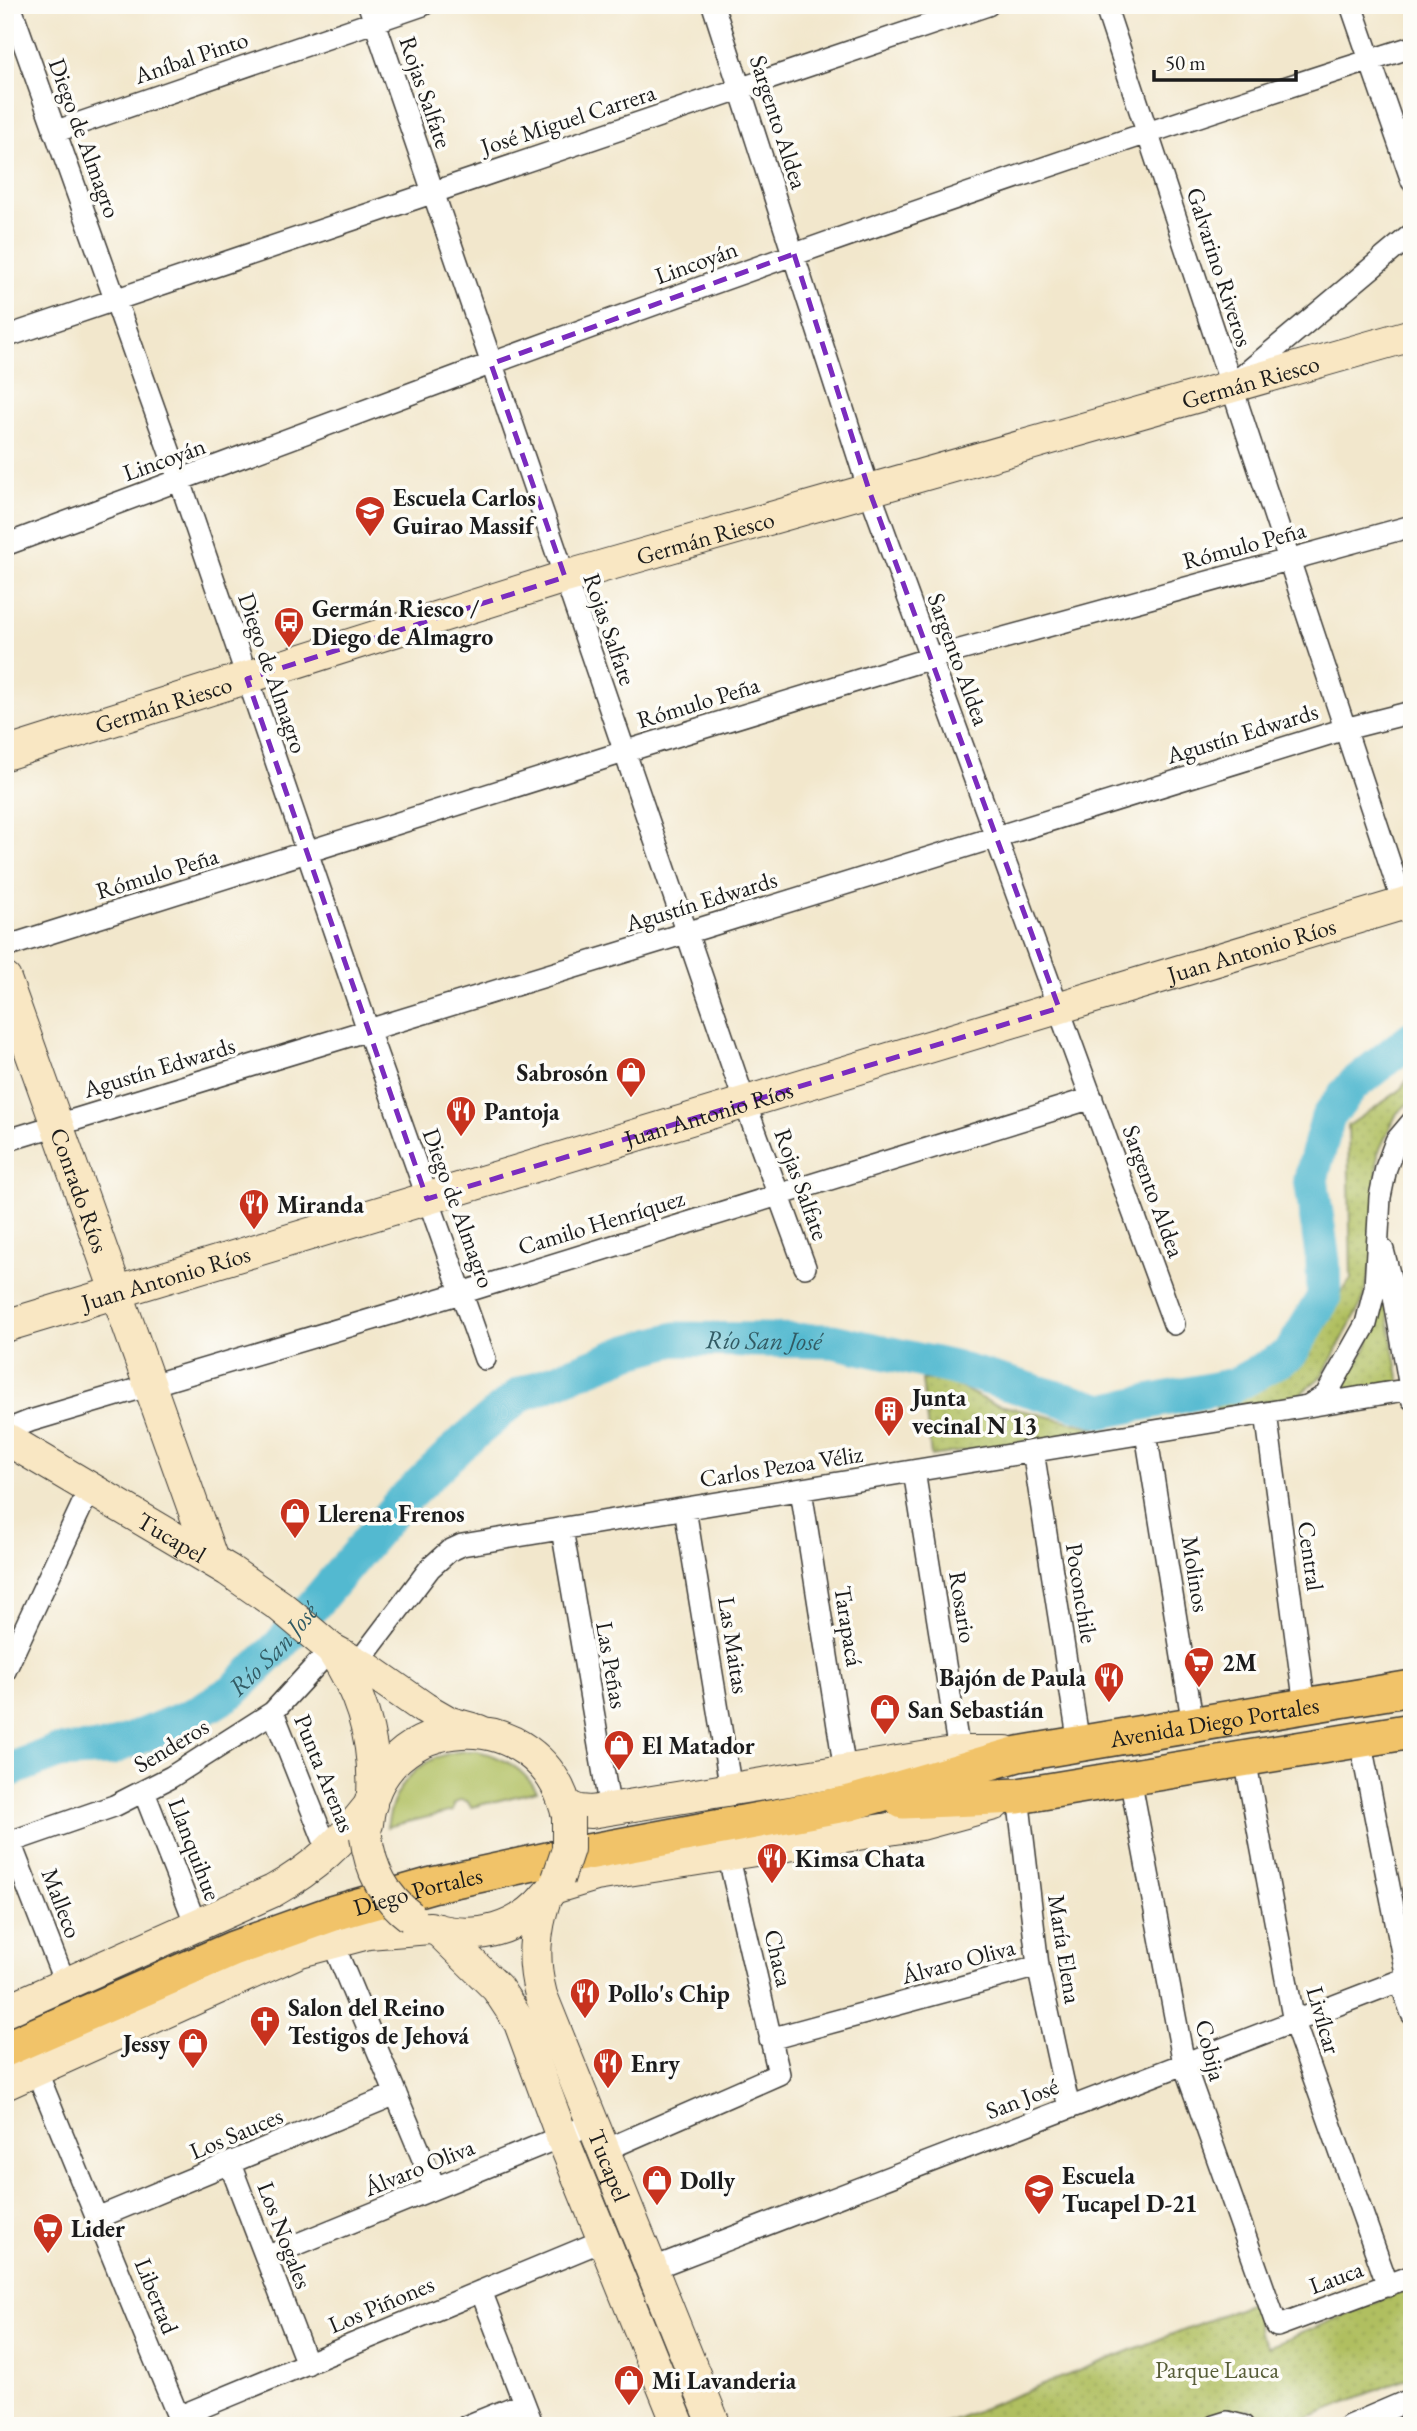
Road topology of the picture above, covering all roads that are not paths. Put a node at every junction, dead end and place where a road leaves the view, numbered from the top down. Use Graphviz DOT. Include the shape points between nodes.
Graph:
graph roads {
  1 [pos="10,5"];
  2 [pos="424,5"];
  3 [pos="713,5"];
  4 [pos="988,5"];
  5 [pos="1105,5"];
  6 [pos="1351,5"];
  7 [pos="372,13"];
  8 [pos="1412,47"];
  9 [pos="1370,61"];
  10 [pos="740,89"];
  11 [pos="54,132"];
  12 [pos="1148,134"];
  13 [pos="1412,181"];
  14 [pos="433,192"];
  15 [pos="1412,234"];
  16 [pos="794,254"];
  17 [pos="114,300"];
  18 [pos="1412,335"];
  19 [pos="5,337"];
  20 [pos="491,364"];
  21 [pos="1231,386"];
  22 [pos="180,481"];
  23 [pos="869,490"];
  24 [pos="1412,526"];
  25 [pos="5,545"];
  26 [pos="1289,560"];
  27 [pos="565,577"];
  28 [pos="931,658"];
  29 [pos="247,679"];
  30 [pos="1412,712"];
  31 [pos="1345,729"];
  32 [pos="624,752"];
  33 [pos="5,754"];
  34 [pos="996,837"];
  35 [pos="307,854"];
  36 [pos="1407,902"];
  37 [pos="686,933"];
  38 [pos="5,947"];
  39 [pos="5,979"];
  40 [pos="1059,1008"];
  41 [pos="368,1030"];
  42 [pos="1092,1098"];
  43 [pos="745,1103"];
  44 [pos="1412,1122"];
  45 [pos="57,1125"];
  46 [pos="5,1141"];
  47 [pos="778,1195"];
  48 [pos="428,1199"];
  49 [pos="1379,1232"];
  50 [pos="805,1268"];
  51 [pos="1402,1284"];
  52 [pos="116,1293"];
  53 [pos="461,1293"];
  54 [pos="1174,1324"];
  55 [pos="5,1326"];
  56 [pos="485,1359"];
  57 [pos="149,1385"];
  58 [pos="1411,1394"];
  59 [pos="1307,1406"];
  60 [pos="1266,1413"];
  61 [pos="5,1432"];
  62 [pos="1146,1433"];
  63 [pos="5,1438"];
  64 [pos="1033,1451"];
  65 [pos="914,1471"];
  66 [pos="90,1488"];
  67 [pos="801,1490"];
  68 [pos="685,1509"];
  69 [pos="562,1529"];
  70 [pos="212,1560"];
  71 [pos="335,1650"];
  72 [pos="5,1671"];
  73 [pos="1412,1688"];
  74 [pos="1305,1706"];
  75 [pos="273,1712"];
  76 [pos="1193,1725"];
  77 [pos="479,1731"];
  78 [pos="1412,1731"];
  79 [pos="1360,1739"];
  80 [pos="1079,1744"];
  81 [pos="959,1752"];
  82 [pos="1018,1754"];
  83 [pos="1245,1759"];
  84 [pos="1130,1778"];
  85 [pos="848,1787"];
  86 [pos="731,1790"];
  87 [pos="144,1792"];
  88 [pos="1018,1796"];
  89 [pos="372,1800"];
  90 [pos="610,1810"];
  91 [pos="567,1811"];
  92 [pos="10,1842"];
  93 [pos="329,1853"];
  94 [pos="728,1854"];
  95 [pos="552,1888"];
  96 [pos="196,1925"];
  97 [pos="426,1925"];
  98 [pos="332,1941"];
  99 [pos="1038,1966"];
  100 [pos="1406,1978"];
  101 [pos="65,1983"];
  102 [pos="5,2011"];
  103 [pos="1412,2014"];
  104 [pos="1294,2022"];
  105 [pos="770,2039"];
  106 [pos="5,2049"];
  107 [pos="1184,2064"];
  108 [pos="36,2070"];
  109 [pos="779,2074"];
  110 [pos="5,2084"];
  111 [pos="396,2095"];
  112 [pos="1069,2108"];
  113 [pos="562,2137"];
  114 [pos="598,2137"];
  115 [pos="230,2165"];
  116 [pos="435,2188"];
  117 [pos="97,2218"];
  118 [pos="604,2240"];
  119 [pos="266,2258"];
  120 [pos="651,2269"];
  121 [pos="1412,2276"];
  122 [pos="1388,2286"];
  123 [pos="481,2291"];
  124 [pos="1277,2326"];
  125 [pos="307,2364"];
  126 [pos="1412,2399"];
  127 [pos="524,2403"];
  128 [pos="180,2421"];
  129 [pos="467,2426"];
  130 [pos="533,2426"];
  131 [pos="680,2426"];
  132 [pos="715,2426"];
  133 [pos="1214,2426"];
  134 [pos="1242,2426"];
  135 [pos="1349,2426"];
  1 -- 11 [label="street, Diego de Almagro"];
  2 -- 7 [label="street, Aníbal Pinto"];
  3 -- 10 [label="street, Sargento Aldea"];
  4 -- 10 [label="street, José Miguel Carrera"];
  5 -- 12 [label="street, Galvarino Riveros"];
  6 -- 9 [label="street"];
  7 -- 11 [label="street, Aníbal Pinto"];
  7 -- 14 [label="street, Rojas Salfate"];
  8 -- 9 [label="street, Lincoyán"];
  9 -- 12 [label="street, Lincoyán"];
  9 -- 13 [label="street"];
  10 -- 14 [label="street, José Miguel Carrera"];
  10 -- 16 [label="street, Sargento Aldea"];
  11 -- 17 [label="street, Diego de Almagro"];
  12 -- 16 [label="street, Lincoyán"];
  12 -- 21 [label="street, Galvarino Riveros"];
  14 -- 17 [label="street, José Miguel Carrera"];
  14 -- 20 [label="street, Rojas Salfate"];
  15 -- 21 [label="street"];
  16 -- 20 [label="street, Lincoyán"];
  16 -- 23 [label="street, Sargento Aldea"];
  17 -- 19 [label="street, José Miguel Carrera"];
  17 -- 22 [label="street, Diego de Almagro"];
  18 -- 21 [label="main road, Germán Riesco"];
  20 -- 22 [label="street, Lincoyán"];
  20 -- 27 [label="street, Rojas Salfate"];
  21 -- 23 [label="main road, Germán Riesco"];
  21 -- 26 [label="street, Galvarino Riveros"];
  22 -- 25 [label="street, Lincoyán"];
  22 -- 29 [label="street, Diego de Almagro"];
  23 -- 27 [label="main road, Germán Riesco"];
  23 -- 28 [label="street, Sargento Aldea"];
  24 -- 26 [label="street, Rómulo Peña"];
  26 -- 28 [label="street, Rómulo Peña"];
  26 -- 31 [label="street, Galvarino Riveros"];
  27 -- 29 [label="main road, Germán Riesco"];
  27 -- 32 [label="street, Rojas Salfate"];
  28 -- 32 [label="street, Rómulo Peña"];
  28 -- 34 [label="street, Sargento Aldea"];
  29 -- 33 [label="main road, Germán Riesco"];
  29 -- 35 [label="street, Diego de Almagro"];
  30 -- 31 [label="street, Agustín Edwards"];
  31 -- 34 [label="street, Agustín Edwards"];
  31 -- 36 [label="street, Galvarino Riveros"];
  32 -- 35 [label="street, Rómulo Peña"];
  32 -- 37 [label="street, Rojas Salfate"];
  34 -- 37 [label="street, Agustín Edwards"];
  34 -- 40 [label="street, Sargento Aldea"];
  35 -- 38 [label="street, Rómulo Peña"];
  35 -- 41 [label="street, Diego de Almagro"];
  36 -- 40 [label="main road, Juan Antonio Ríos"];
  37 -- 41 [label="street, Agustín Edwards"];
  37 -- 43 [label="street, Rojas Salfate"];
  39 -- 45 [label="main road, Conrado Ríos"];
  40 -- 42 [label="street, Sargento Aldea"];
  40 -- 43 [label="main road, Juan Antonio Ríos"];
  41 -- 45 [label="street, Agustín Edwards"];
  41 -- 48 [label="street, Diego de Almagro"];
  42 -- 47 [label="street, Camilo Henríquez"];
  42 -- 54 [label="street, Sargento Aldea"];
  43 -- 47 [label="street, Rojas Salfate"];
  43 -- 48 [label="main road, Juan Antonio Ríos"];
  44 -- 49 [label="street" via="1396,1141 1386,1168"];
  45 -- 46 [label="street, Agustín Edwards"];
  45 -- 52 [label="main road, Conrado Ríos"];
  47 -- 50 [label="street, Rojas Salfate"];
  47 -- 53 [label="street, Camilo Henríquez"];
  48 -- 52 [label="main road, Juan Antonio Ríos"];
  48 -- 53 [label="street, Diego de Almagro"];
  49 -- 51 [label="street"];
  49 -- 59 [label="street" via="1375,1288 1366,1324 1326,1395"];
  51 -- 58 [label="street"];
  52 -- 55 [label="main road, Juan Antonio Ríos"];
  52 -- 57 [label="main road, Conrado Ríos"];
  53 -- 56 [label="street, Diego de Almagro"];
  53 -- 57 [label="street, Camilo Henríquez"];
  57 -- 61 [label="street, Camilo Henríquez"];
  57 -- 70 [label="main road, Conrado Ríos"];
  58 -- 59 [label="street, Carlos Pezoa Véliz"];
  59 -- 60 [label="street, Carlos Pezoa Véliz"];
  60 -- 62 [label="street, Carlos Pezoa Véliz"];
  60 -- 74 [label="street, Central"];
  62 -- 64 [label="street, Carlos Pezoa Véliz"];
  62 -- 76 [label="street, Molinos"];
  63 -- 66 [label="main road, Tucapel"];
  64 -- 65 [label="street, Carlos Pezoa Véliz"];
  64 -- 80 [label="street, Poconchile"];
  65 -- 67 [label="street, Carlos Pezoa Véliz"];
  65 -- 81 [label="street, Rosario"];
  66 -- 70 [label="main road, Tucapel"];
  66 -- 72 [label="street"];
  67 -- 68 [label="street, Carlos Pezoa Véliz"];
  67 -- 85 [label="street, Tarapacá"];
  68 -- 69 [label="street, Carlos Pezoa Véliz"];
  68 -- 86 [label="street, Las Maitas"];
  69 -- 71 [label="street, Carlos Pezoa Véliz" via="449,1551"];
  69 -- 90 [label="street, Las Peñas"];
  70 -- 71 [label="main road, Tucapel"];
  71 -- 75 [label="street, Senderos"];
  71 -- 77 [label="main road, Tucapel" via="437,1716"];
  71 -- 89 [label="main road, Tucapel" via="369,1729"];
  73 -- 74 [label="main road, Avenida Diego Portales"];
  74 -- 76 [label="main road, Avenida Diego Portales"];
  75 -- 87 [label="street, Senderos"];
  75 -- 93 [label="street, Punta Arenas"];
  76 -- 80 [label="main road, Avenida Diego Portales"];
  77 -- 89 [label="main road" via="435,1737 409,1750 388,1771"];
  77 -- 91 [label="main road" via="514,1742 534,1755 550,1773"];
  78 -- 79 [label="main road, Avenida Diego Portales"];
  79 -- 83 [label="main road, Avenida Diego Portales"];
  79 -- 100 [label="street"];
  80 -- 82 [label="main road, Avenida Diego Portales"];
  81 -- 82 [label="main road, Diego Portales"];
  81 -- 85 [label="main road, Diego Portales"];
  82 -- 85 [label="main road, Diego Portales"];
  83 -- 84 [label="main road, Avenida Diego Portales"];
  83 -- 104 [label="street, Livílcar"];
  84 -- 88 [label="main road, Avenida Diego Portales"];
  84 -- 107 [label="street, Cobija"];
  85 -- 86 [label="main road, Diego Portales"];
  85 -- 88 [label="main road, Diego Portales"];
  85 -- 106 [label="main road, Diego Portales" via="363,1904 233,1949"];
  86 -- 90 [label="main road, Diego Portales"];
  87 -- 92 [label="street, Senderos"];
  87 -- 96 [label="street, Llanquihue"];
  88 -- 94 [label="main road" via="921,1824"];
  88 -- 99 [label="street, María Elena"];
  89 -- 93 [label="main road"];
  89 -- 97 [label="main road, bridge" via="366,1836 377,1878 395,1904"];
  90 -- 91 [label="main road, Diego Portales"];
  91 -- 95 [label="main road, bridge" via="568,1849"];
  92 -- 101 [label="street, Malleco"];
  93 -- 96 [label="main road" via="285,1884"];
  94 -- 95 [label="main road" via="596,1875"];
  94 -- 105 [label="street, Chaca"];
  95 -- 97 [label="main road" via="530,1913 501,1928 470,1935"];
  95 -- 114 [label="main road, Tucapel" via="535,1932 537,1980"];
  96 -- 101 [label="main road"];
  97 -- 98 [label="main road, Diego Portales"];
  97 -- 113 [label="main road, Tucapel" via="485,1974 513,2011"];
  98 -- 108 [label="main road, Diego Portales" via="300,1951"];
  98 -- 111 [label="street"];
  99 -- 105 [label="street, Álvaro Oliva"];
  99 -- 112 [label="street, María Elena"];
  100 -- 103 [label="street"];
  100 -- 104 [label="street, San José"];
  101 -- 102 [label="main road"];
  104 -- 107 [label="street, San José"];
  104 -- 122 [label="street, Livílcar"];
  105 -- 109 [label="street, Chaca"];
  107 -- 112 [label="street, San José"];
  107 -- 124 [label="street, Cobija"];
  108 -- 110 [label="main road, Diego Portales"];
  108 -- 117 [label="street, Libertad"];
  109 -- 114 [label="street, Álvaro Oliva"];
  111 -- 115 [label="street, Los Sauces"];
  111 -- 116 [label="street"];
  112 -- 120 [label="street, San José"];
  113 -- 114 [label="street, Álvaro Oliva"];
  113 -- 116 [label="street, Álvaro Oliva"];
  113 -- 118 [label="main road, Tucapel"];
  114 -- 120 [label="main road, Tucapel"];
  115 -- 117 [label="street, Los Sauces"];
  115 -- 119 [label="street, Los Nogales"];
  116 -- 119 [label="street, Álvaro Oliva"];
  117 -- 128 [label="street, Libertad"];
  118 -- 123 [label="street, Los Piñones"];
  118 -- 131 [label="main road, Tucapel"];
  119 -- 125 [label="street, Los Nogales"];
  120 -- 132 [label="main road, Tucapel"];
  121 -- 122 [label="street, Lauca"];
  122 -- 124 [label="street, Lauca"];
  123 -- 125 [label="street, Los Piñones"];
  123 -- 127 [label="street"];
  125 -- 128 [label="street, Los Piñones"];
  126 -- 135 [label="street"];
  127 -- 129 [label="street"];
  127 -- 130 [label="street"];
  133 -- 134 [label="street" via="1227,2422"];
}
